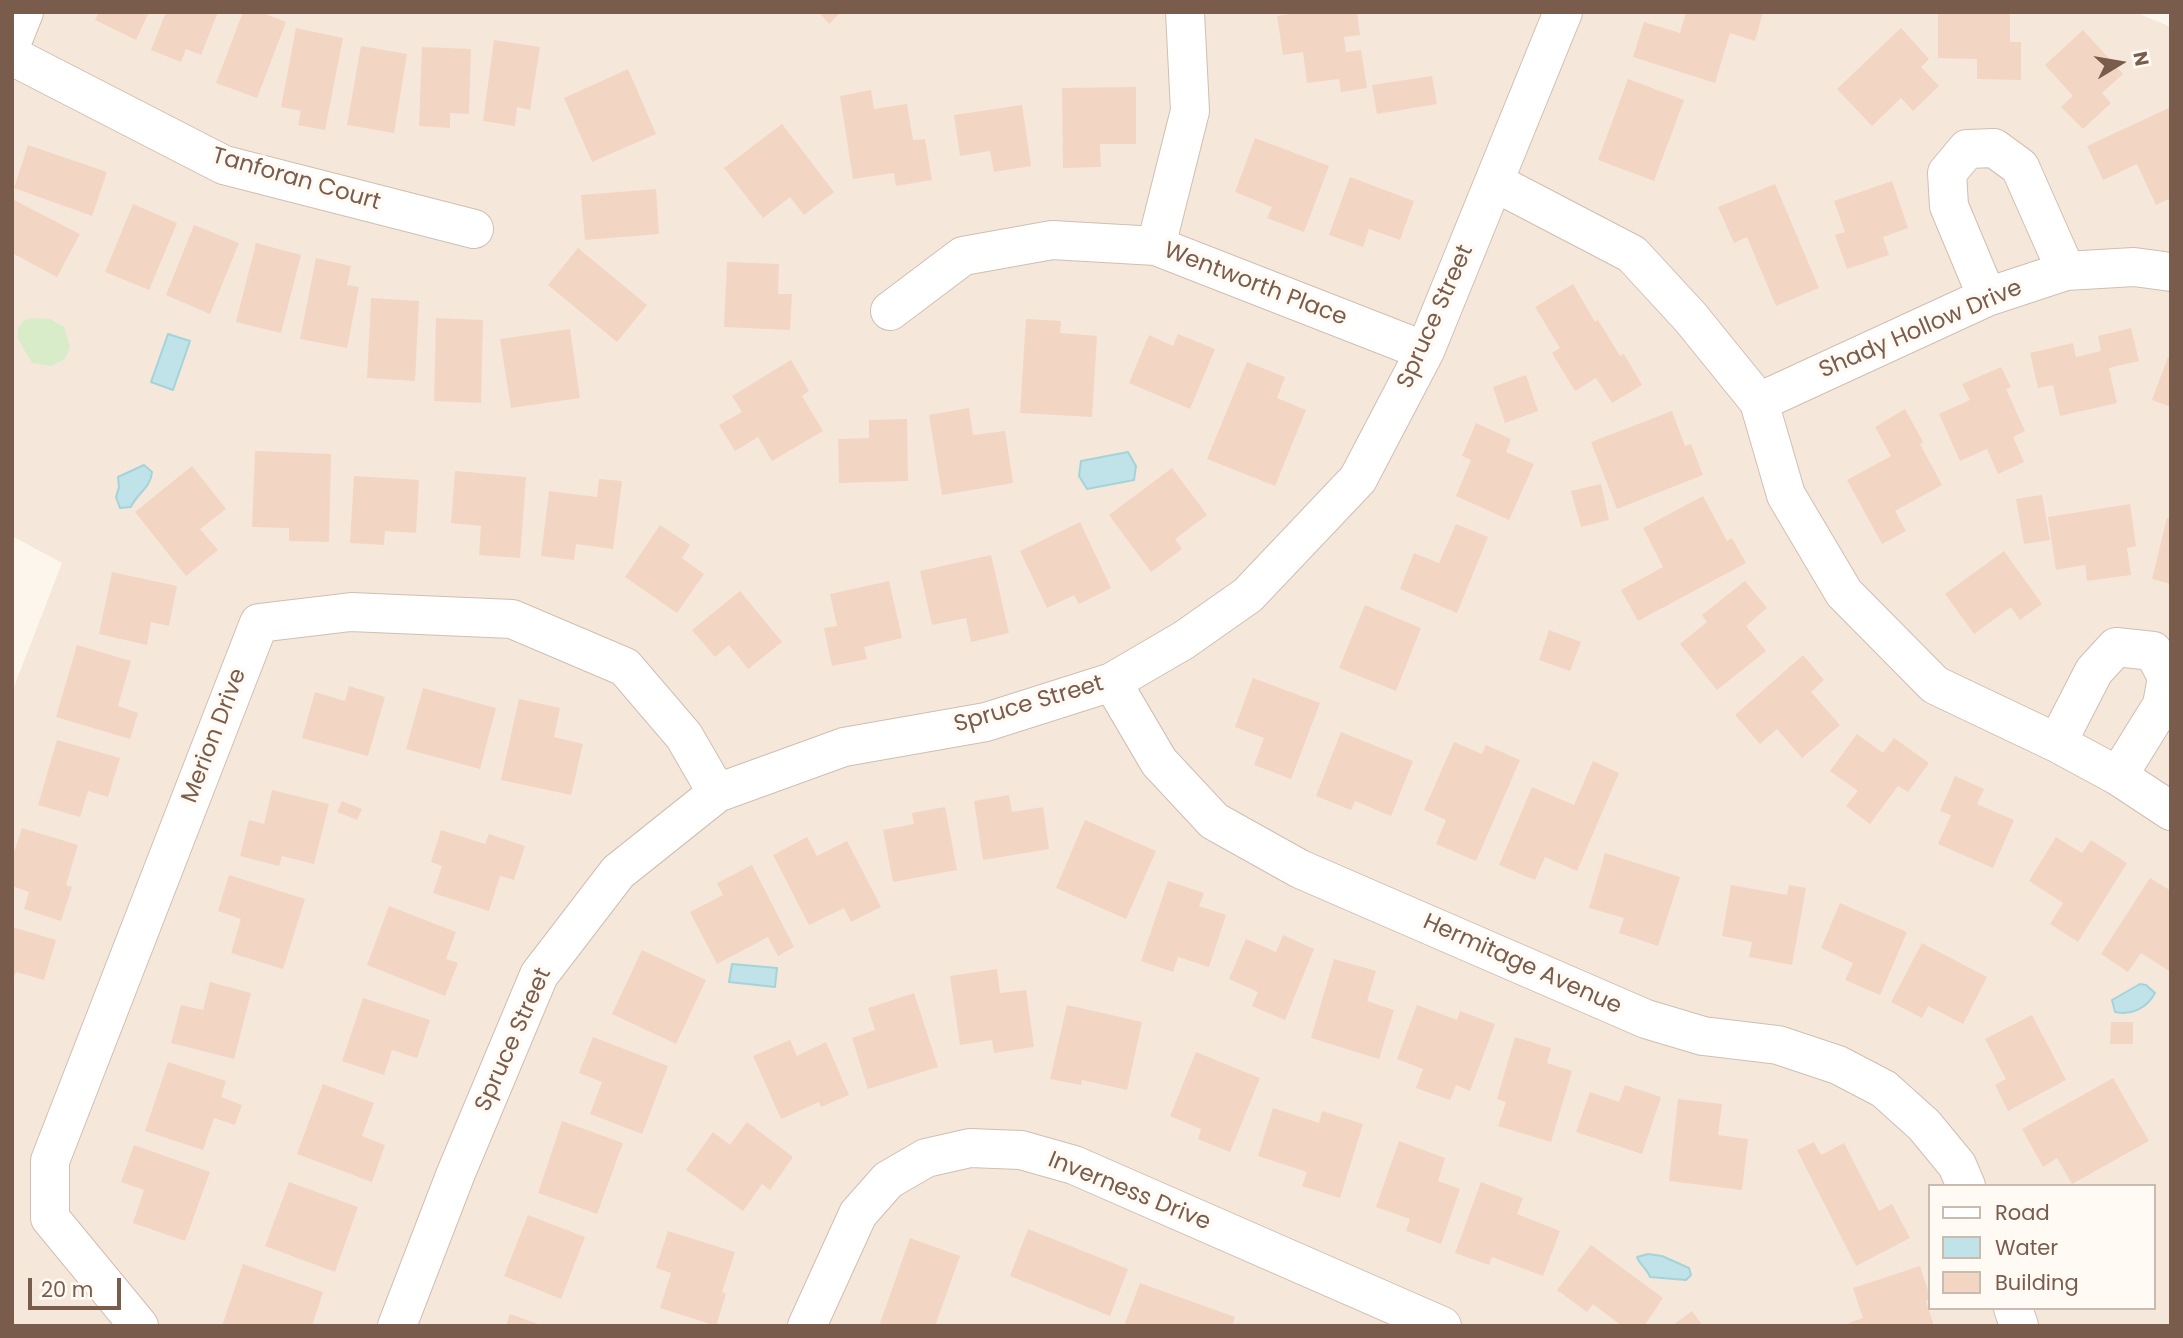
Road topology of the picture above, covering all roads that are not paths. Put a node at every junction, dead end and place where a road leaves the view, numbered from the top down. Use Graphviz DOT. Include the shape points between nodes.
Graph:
graph roads {
  1 [pos="23,12"];
  2 [pos="1185,12"];
  3 [pos="1563,12"];
  4 [pos="12,42"];
  5 [pos="12,56"];
  6 [pos="1494,182"];
  7 [pos="474,229"];
  8 [pos="1156,246"];
  9 [pos="2066,271"];
  10 [pos="2171,272"];
  11 [pos="1987,297"];
  12 [pos="890,311"];
  13 [pos="1425,351"];
  14 [pos="1759,402"];
  15 [pos="1112,682"];
  16 [pos="2057,743"];
  17 [pos="2118,776"];
  18 [pos="717,793"];
  19 [pos="2171,811"];
  20 [pos="1965,1184"];
  21 [pos="139,1326"];
  22 [pos="397,1326"];
  23 [pos="807,1326"];
  24 [pos="1442,1326"];
  1 -- 4 [label="street"];
  2 -- 8 [label="street" via="1190,111"];
  3 -- 6 [label="street, Spruce Street"];
  5 -- 7 [label="street, Tanforan Court" via="224,164"];
  6 -- 13 [label="street, Spruce Street"];
  6 -- 14 [label="street" via="1632,254"];
  8 -- 12 [label="street, Wentworth Place" via="1052,240 963,256"];
  8 -- 13 [label="street, Wentworth Place"];
  9 -- 10 [label="street, Shady Hollow Drive" via="2134,267"];
  9 -- 11 [label="street, Shady Hollow Drive"];
  9 -- 11 [label="street" via="2020,167 1994,148 1968,149 1947,173 1950,206"];
  11 -- 14 [label="street, Shady Hollow Drive"];
  13 -- 15 [label="street, Spruce Street" via="1358,479 1248,595"];
  14 -- 16 [label="street" via="1786,495 1844,593 1935,685"];
  15 -- 18 [label="street, Spruce Street" via="986,722 844,747"];
  15 -- 20 [label="street, Hermitage Avenue" via="1159,762 1214,821 1300,869 1646,1019 1703,1036 1778,1045 1838,1065 1884,1089 1924,1125 1957,1165"];
  16 -- 17 [label="street"];
  16 -- 17 [label="street" via="2094,671 2116,647 2153,651 2167,677 2162,705"];
  17 -- 19 [label="street"];
  18 -- 21 [label="street, Merion Drive" via="684,736 625,667 512,620 351,612 259,623 50,1161 50,1218"];
  18 -- 22 [label="street, Spruce Street" via="618,872 539,975"];
  23 -- 24 [label="street, Inverness Drive" via="858,1214 888,1180 926,1158 970,1148 1021,1150 1074,1166"];
}
